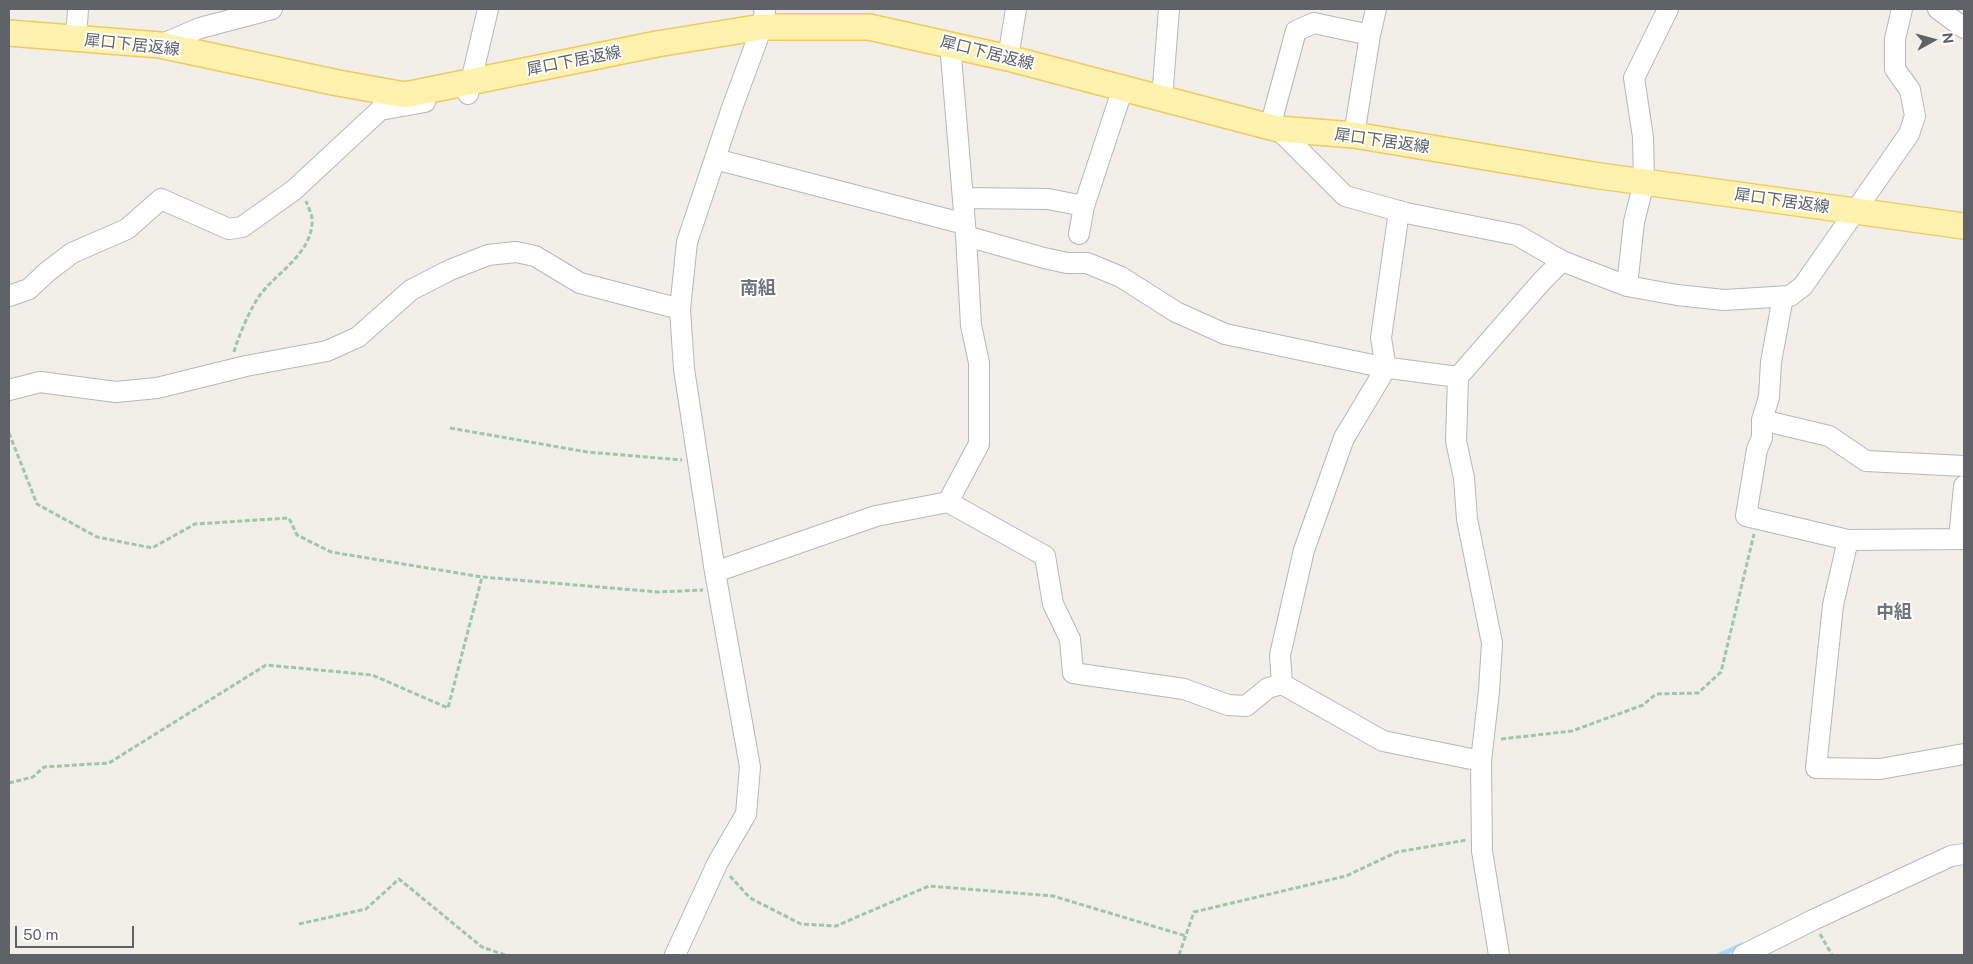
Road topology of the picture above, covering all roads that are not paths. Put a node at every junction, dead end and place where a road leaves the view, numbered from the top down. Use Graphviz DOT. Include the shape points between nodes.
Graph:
graph roads {
  1 [pos="78,9"];
  2 [pos="272,9"];
  3 [pos="488,9"];
  4 [pos="1016,9"];
  5 [pos="1169,9"];
  6 [pos="1376,9"];
  7 [pos="1668,9"];
  8 [pos="1902,9"];
  9 [pos="1938,9"];
  10 [pos="763,18"];
  11 [pos="1964,28"];
  12 [pos="9,33"];
  13 [pos="1370,34"];
  14 [pos="76,38"];
  15 [pos="950,44"];
  16 [pos="160,45"];
  17 [pos="1008,58"];
  18 [pos="471,81"];
  19 [pos="1123,88"];
  20 [pos="1162,98"];
  21 [pos="1274,128"];
  22 [pos="1354,135"];
  23 [pos="715,160"];
  24 [pos="1644,182"];
  25 [pos="963,198"];
  26 [pos="1084,206"];
  27 [pos="1399,211"];
  28 [pos="1855,211"];
  29 [pos="1964,226"];
  30 [pos="966,230"];
  31 [pos="1079,234"];
  32 [pos="1562,261"];
  33 [pos="1627,286"];
  34 [pos="9,296"];
  35 [pos="1783,297"];
  36 [pos="680,309"];
  37 [pos="1386,368"];
  38 [pos="1458,377"];
  39 [pos="9,390"];
  40 [pos="1762,420"];
  41 [pos="1964,466"];
  42 [pos="1964,486"];
  43 [pos="948,502"];
  44 [pos="1962,539"];
  45 [pos="1848,540"];
  46 [pos="717,581"];
  47 [pos="1282,684"];
  48 [pos="1964,754"];
  49 [pos="1480,761"];
  50 [pos="1964,854"];
  51 [pos="675,955"];
  52 [pos="1499,955"];
  53 [pos="1743,955"];
  1 -- 14 [label="street"];
  2 -- 16 [label="street" via="200,28"];
  3 -- 18 [label="street"];
  4 -- 17 [label="street"];
  5 -- 20 [label="street"];
  6 -- 13 [label="street"];
  7 -- 24 [label="street" via="1634,78 1643,137"];
  8 -- 28 [label="street" via="1895,39 1895,69 1910,90 1915,116 1909,134"];
  9 -- 11 [label="street"];
  10 -- 15 [label="main road, 犀口下居返線" via="869,26"];
  10 -- 18 [label="main road, 犀口下居返線" via="657,44"];
  10 -- 23 [label="street"];
  12 -- 14 [label="main road, 犀口下居返線"];
  13 -- 21 [label="street" via="1314,24 1296,31"];
  13 -- 22 [label="street"];
  14 -- 16 [label="main road, 犀口下居返線"];
  15 -- 17 [label="main road, 犀口下居返線"];
  15 -- 25 [label="street"];
  16 -- 18 [label="main road, 犀口下居返線" via="405,95"];
  17 -- 19 [label="main road, 犀口下居返線"];
  18 -- 34 [label="street" via="469,94 380,110 300,184 242,227 229,229 161,199 127,229 72,253 29,289"];
  19 -- 20 [label="main road, 犀口下居返線"];
  19 -- 26 [label="street"];
  20 -- 21 [label="main road, 犀口下居返線"];
  21 -- 22 [label="main road, 犀口下居返線"];
  21 -- 27 [label="street" via="1345,196"];
  22 -- 24 [label="main road, 犀口下居返線"];
  23 -- 30 [label="street"];
  23 -- 36 [label="street" via="687,242"];
  24 -- 28 [label="main road, 犀口下居返線"];
  24 -- 33 [label="street" via="1634,222"];
  25 -- 26 [label="street" via="1048,199"];
  25 -- 30 [label="street"];
  26 -- 31 [label="street"];
  27 -- 32 [label="street" via="1517,235"];
  27 -- 37 [label="street" via="1381,338"];
  28 -- 29 [label="main road, 犀口下居返線"];
  28 -- 35 [label="street" via="1803,286"];
  30 -- 37 [label="street" via="1044,258 1087,263 1121,277 1176,312 1225,334"];
  30 -- 43 [label="street" via="971,325 979,363 979,444"];
  32 -- 33 [label="street"];
  32 -- 38 [label="street"];
  33 -- 35 [label="street" via="1724,300"];
  35 -- 40 [label="street" via="1769,397"];
  36 -- 39 [label="street" via="580,283 536,256 516,252 488,255 410,290 358,337 327,351 157,388 116,392 40,382"];
  36 -- 46 [label="street" via="684,369"];
  37 -- 38 [label="street"];
  37 -- 47 [label="street" via="1344,438 1304,550 1280,655"];
  38 -- 49 [label="street" via="1456,441 1464,478 1467,519 1492,643"];
  40 -- 41 [label="street" via="1829,436 1866,461"];
  40 -- 45 [label="street" via="1762,438 1757,449 1746,516"];
  42 -- 44 [label="street"];
  43 -- 46 [label="street" via="876,516"];
  43 -- 47 [label="street" via="1045,556 1053,604 1070,639 1073,673 1184,689 1228,705 1246,706 1268,688"];
  44 -- 45 [label="street"];
  45 -- 48 [label="street" via="1833,606 1816,768 1880,769"];
  46 -- 51 [label="street" via="750,767 746,814 718,862"];
  47 -- 49 [label="street" via="1383,741"];
  49 -- 52 [label="street" via="1482,851"];
  50 -- 53 [label="street" via="1951,856"];
}
